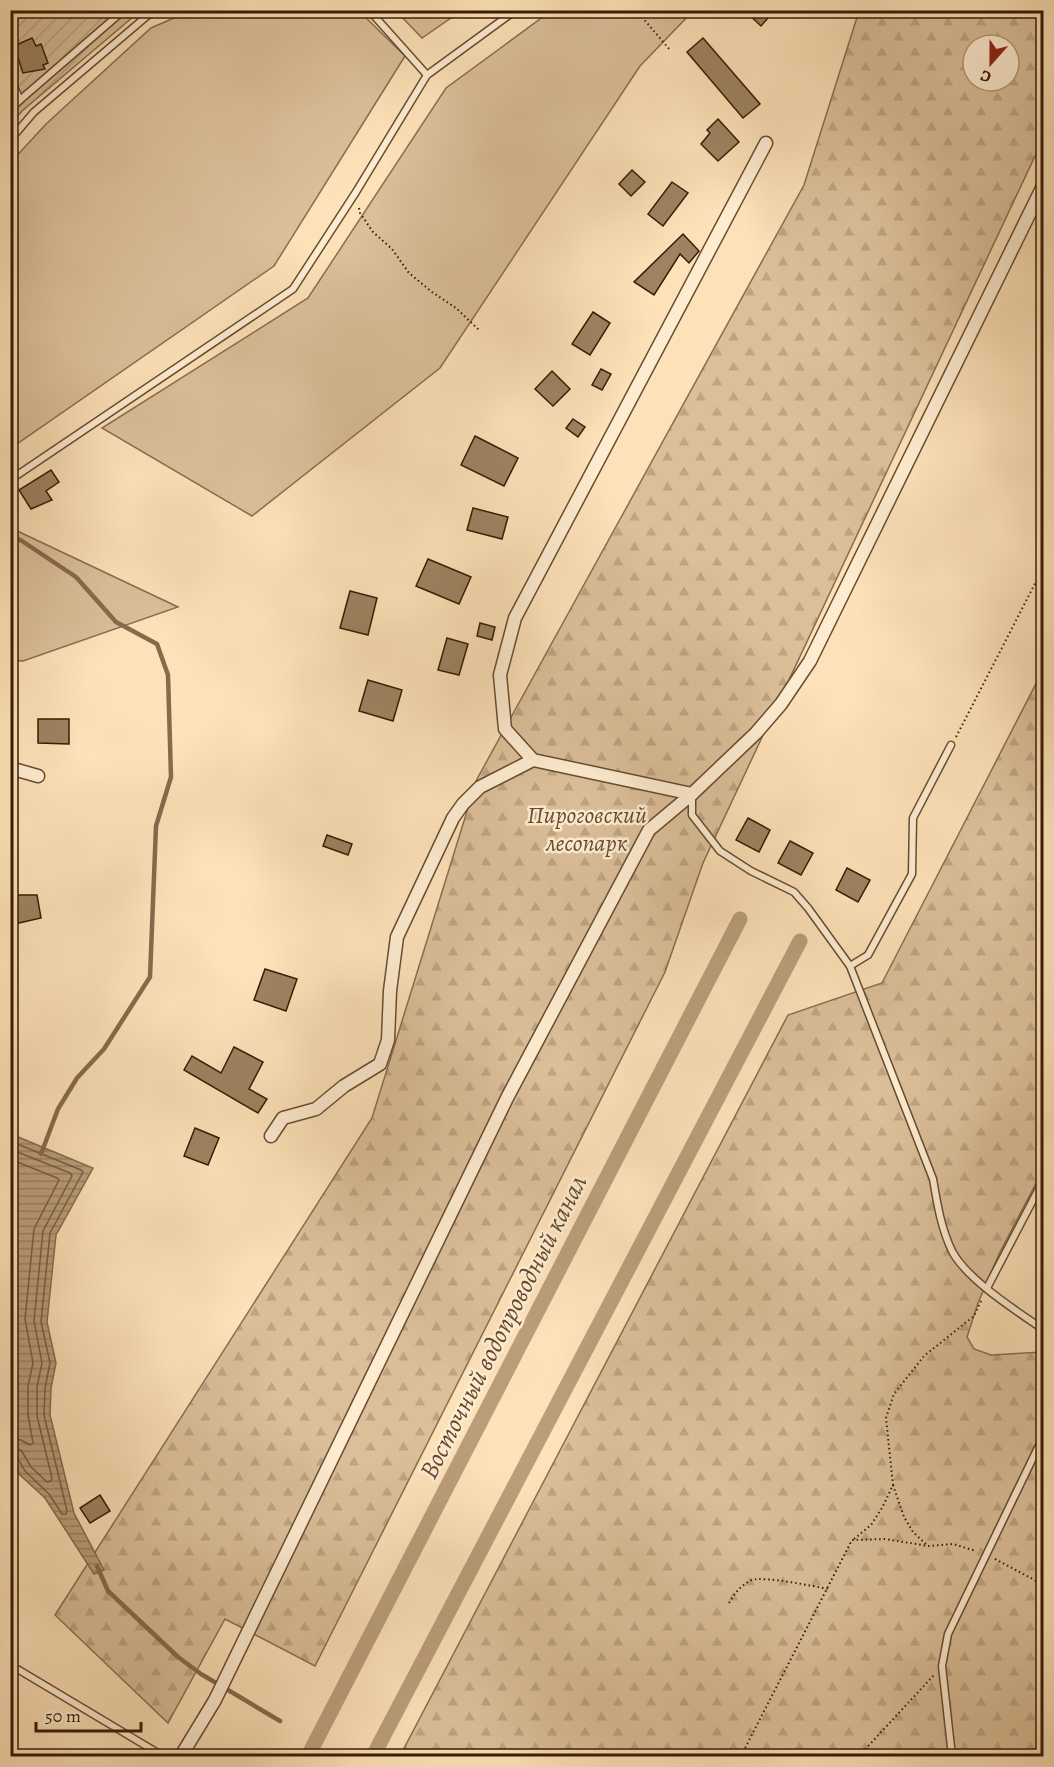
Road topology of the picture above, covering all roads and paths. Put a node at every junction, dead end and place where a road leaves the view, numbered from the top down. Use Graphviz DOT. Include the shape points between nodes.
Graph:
graph roads {
  1 [pos="124,10"];
  2 [pos="158,10"];
  3 [pos="369,10"];
  4 [pos="516,10"];
  5 [pos="636,10"];
  6 [pos="670,50"];
  7 [pos="427,75"];
  8 [pos="10,78"];
  9 [pos="20,100"];
  10 [pos="10,110"];
  11 [pos="10,140"];
  12 [pos="766,143"];
  13 [pos="1044,184"];
  14 [pos="356,192"];
  15 [pos="479,330"];
  16 [pos="10,480"];
  17 [pos="1044,566"];
  18 [pos="951,745"];
  19 [pos="533,760"];
  20 [pos="10,768"];
  21 [pos="38,776"];
  22 [pos="692,794"];
  23 [pos="850,966"];
  24 [pos="271,1136"];
  25 [pos="1044,1179"];
  26 [pos="987,1288"];
  27 [pos="1044,1330"];
  28 [pos="1044,1436"];
  29 [pos="893,1485"];
  30 [pos="852,1540"];
  31 [pos="928,1546"];
  32 [pos="987,1554"];
  33 [pos="1044,1585"];
  34 [pos="828,1589"];
  35 [pos="729,1603"];
  36 [pos="942,1666"];
  37 [pos="10,1668"];
  38 [pos="163,1756"];
  39 [pos="181,1756"];
  40 [pos="741,1756"];
  41 [pos="859,1756"];
  42 [pos="952,1756"];
  1 -- 9 [label="lane"];
  2 -- 11 [label="lane" via="34,112"];
  3 -- 7 [label="lane"];
  4 -- 7 [label="lane"];
  5 -- 6 [label="path"];
  7 -- 14 [label="lane"];
  8 -- 9 [label="lane"];
  9 -- 10 [label="lane"];
  12 -- 19 [label="street" via="514,618 500,675 505,729"];
  13 -- 22 [label="street" via="810,661 756,733"];
  14 -- 15 [label="path" via="360,213 409,273"];
  14 -- 16 [label="lane" via="293,289"];
  17 -- 18 [label="path"];
  18 -- 23 [label="lane" via="913,818 912,874 868,955"];
  19 -- 22 [label="street"];
  19 -- 24 [label="street" via="480,787 453,818 398,937 388,1040 380,1064 316,1109 283,1118"];
  20 -- 21 [label="street"];
  22 -- 23 [label="lane" via="692,815 720,851 794,892"];
  22 -- 39 [label="street" via="649,830 512,1088 212,1706"];
  23 -- 26 [label="lane" via="933,1179 939,1213 953,1252"];
  25 -- 26 [label="lane"];
  26 -- 27 [label="lane"];
  26 -- 29 [label="path" via="974,1316 924,1356 894,1394 886,1419"];
  28 -- 32 [label="lane"];
  29 -- 30 [label="path" via="870,1525"];
  29 -- 31 [label="path" via="904,1517"];
  30 -- 31 [label="path" via="885,1539"];
  30 -- 34 [label="path"];
  31 -- 32 [label="path" via="953,1544"];
  32 -- 33 [label="path"];
  32 -- 36 [label="lane" via="948,1634"];
  34 -- 35 [label="path" via="754,1579 737,1590"];
  34 -- 40 [label="path"];
  36 -- 41 [label="path"];
  36 -- 42 [label="lane"];
  37 -- 38 [label="lane"];
}
